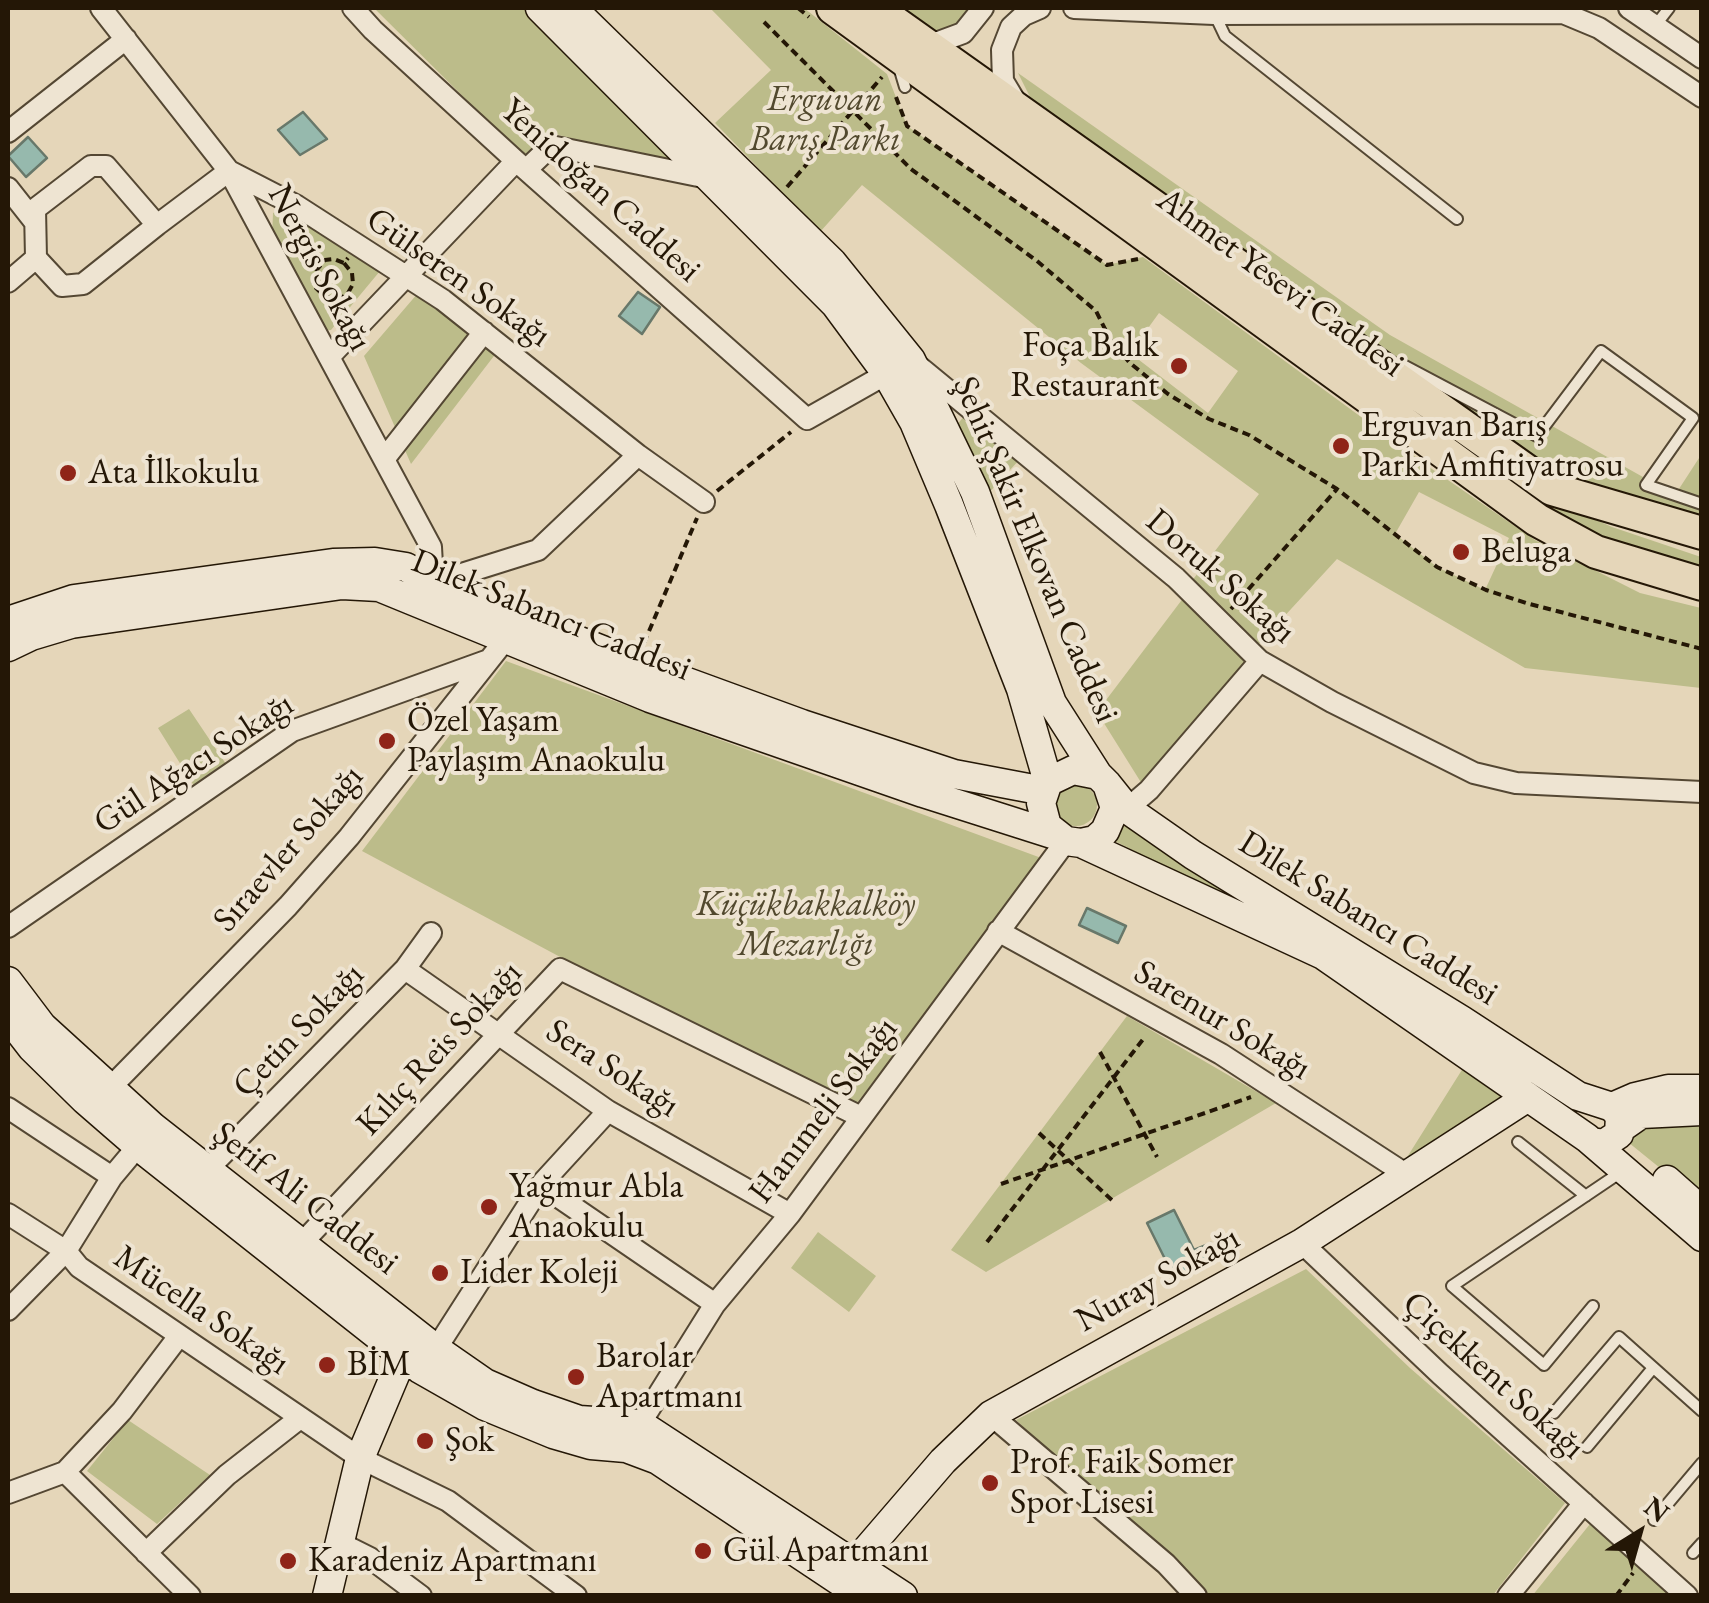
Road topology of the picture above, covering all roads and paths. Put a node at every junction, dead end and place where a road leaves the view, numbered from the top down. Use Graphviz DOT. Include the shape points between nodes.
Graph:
graph roads {
  1 [pos="101,8"];
  2 [pos="353,8"];
  3 [pos="540,8"];
  4 [pos="572,8"];
  5 [pos="832,8"];
  6 [pos="874,8"];
  7 [pos="982,8"];
  8 [pos="1040,8"];
  9 [pos="1074,8"];
  10 [pos="1629,8"];
  11 [pos="1668,8"];
  12 [pos="1564,10"];
  13 [pos="1214,14"];
  14 [pos="764,22"];
  15 [pos="1655,26"];
  16 [pos="126,39"];
  17 [pos="900,57"];
  18 [pos="1702,58"];
  19 [pos="905,87"];
  20 [pos="1702,97"];
  21 [pos="1018,108"];
  22 [pos="853,111"];
  23 [pos="8,132"];
  24 [pos="522,165"];
  25 [pos="229,170"];
  26 [pos="709,178"];
  27 [pos="8,188"];
  28 [pos="772,203"];
  29 [pos="307,213"];
  30 [pos="1457,218"];
  31 [pos="34,220"];
  32 [pos="157,226"];
  33 [pos="350,255"];
  34 [pos="36,258"];
  35 [pos="322,263"];
  36 [pos="406,278"];
  37 [pos="8,282"];
  38 [pos="484,332"];
  39 [pos="330,356"];
  40 [pos="1396,362"];
  41 [pos="899,367"];
  42 [pos="807,419"];
  43 [pos="638,455"];
  44 [pos="385,458"];
  45 [pos="1336,488"];
  46 [pos="704,502"];
  47 [pos="1702,504"];
  48 [pos="1702,533"];
  49 [pos="433,583"];
  50 [pos="1702,584"];
  51 [pos="1230,609"];
  52 [pos="8,621"];
  53 [pos="506,640"];
  54 [pos="8,648"];
  55 [pos="1702,649"];
  56 [pos="486,661"];
  57 [pos="1260,661"];
  58 [pos="635,663"];
  59 [pos="1102,780"];
  60 [pos="1046,787"];
  61 [pos="1702,792"];
  62 [pos="1127,809"];
  63 [pos="1067,840"];
  64 [pos="8,927"];
  65 [pos="998,931"];
  66 [pos="431,933"];
  67 [pos="405,969"];
  68 [pos="8,981"];
  69 [pos="8,1018"];
  70 [pos="500,1033"];
  71 [pos="1144,1038"];
  72 [pos="1100,1052"];
  73 [pos="1114,1078"];
  74 [pos="109,1089"];
  75 [pos="1702,1089"];
  76 [pos="1528,1096"];
  77 [pos="1251,1097"];
  78 [pos="8,1108"];
  79 [pos="608,1111"];
  80 [pos="1702,1111"];
  81 [pos="861,1117"];
  82 [pos="1613,1118"];
  83 [pos="1039,1133"];
  84 [pos="1145,1134"];
  85 [pos="1589,1140"];
  86 [pos="1518,1142"];
  87 [pos="138,1146"];
  88 [pos="1058,1150"];
  89 [pos="1157,1157"];
  90 [pos="1069,1160"];
  91 [pos="1626,1169"];
  92 [pos="207,1170"];
  93 [pos="1042,1170"];
  94 [pos="1408,1176"];
  95 [pos="112,1177"];
  96 [pos="1000,1184"];
  97 [pos="541,1185"];
  98 [pos="1586,1196"];
  99 [pos="1114,1203"];
  100 [pos="1702,1211"];
  101 [pos="8,1214"];
  102 [pos="790,1214"];
  103 [pos="1702,1237"];
  104 [pos="987,1242"];
  105 [pos="302,1243"];
  106 [pos="1302,1243"];
  107 [pos="66,1251"];
  108 [pos="714,1304"];
  109 [pos="1594,1306"];
  110 [pos="8,1310"];
  111 [pos="180,1336"];
  112 [pos="419,1353"];
  113 [pos="1652,1368"];
  114 [pos="1702,1411"];
  115 [pos="1554,1414"];
  116 [pos="990,1415"];
  117 [pos="300,1418"];
  118 [pos="640,1424"];
  119 [pos="1587,1446"];
  120 [pos="360,1458"];
  121 [pos="1702,1463"];
  122 [pos="65,1472"];
  123 [pos="8,1493"];
  124 [pos="1584,1502"];
  125 [pos="1654,1520"];
  126 [pos="338,1542"];
  127 [pos="1702,1543"];
  128 [pos="146,1553"];
  129 [pos="1692,1553"];
  130 [pos="1632,1574"];
  131 [pos="859,1583"];
  132 [pos="190,1596"];
  133 [pos="327,1596"];
  134 [pos="420,1596"];
  135 [pos="576,1596"];
  136 [pos="903,1596"];
  137 [pos="1196,1596"];
  138 [pos="1508,1596"];
  139 [pos="1616,1596"];
  140 [pos="1687,1596"];
  1 -- 16 [label="street, Nergis Sokağı"];
  2 -- 24 [label="street, Yenidoğan Caddesi"];
  3 -- 26 [label="street, Şehit Şakir Elkovan Caddesi"];
  4 -- 28 [label="street, Şehit Şakir Elkovan Caddesi"];
  5 -- 17 [label="main road, Ahmet Yesevi Caddesi"];
  6 -- 17 [label="main road, Ahmet Yesevi Caddesi"];
  7 -- 17 [label="street" via="963,33"];
  8 -- 21 [label="street" via="1011,27 1002,50 1004,81"];
  9 -- 13 [label="street"];
  10 -- 15 [label="street"];
  11 -- 15 [label="lane"];
  12 -- 13 [label="street"];
  12 -- 20 [label="street"];
  13 -- 30 [label="lane" via="1226,36"];
  14 -- 22 [label="path"];
  15 -- 18 [label="street"];
  16 -- 23 [label="street"];
  16 -- 25 [label="street, Nergis Sokağı"];
  17 -- 19 [label="lane"];
  17 -- 21 [label="main road, Ahmet Yesevi Caddesi"];
  17 -- 22 [label="path"];
  17 -- 50 [label="main road, Ahmet Yesevi Caddesi" via="1537,520 1596,552"];
  21 -- 48 [label="main road, Ahmet Yesevi Caddesi" via="1552,488"];
  22 -- 28 [label="path"];
  22 -- 45 [label="path" via="911,169 1096,311 1111,342 1168,394"];
  24 -- 26 [label="street" via="551,146"];
  24 -- 36 [label="street"];
  24 -- 42 [label="street, Yenidoğan Caddesi"];
  25 -- 29 [label="street, Gülseren Sokağı"];
  25 -- 32 [label="street"];
  25 -- 39 [label="street, Nergis Sokağı"];
  26 -- 41 [label="street, Şehit Şakir Elkovan Caddesi"];
  27 -- 31 [label="street"];
  28 -- 41 [label="street, Şehit Şakir Elkovan Caddesi" via="832,262"];
  29 -- 33 [label="street, Gülseren Sokağı"];
  29 -- 35 [label="path" via="290,236"];
  31 -- 32 [label="street" via="35,209 91,166 106,166"];
  31 -- 34 [label="street"];
  32 -- 34 [label="street" via="83,284 62,286"];
  33 -- 35 [label="path"];
  33 -- 35 [label="path" via="353,284 340,300 313,285"];
  33 -- 36 [label="street, Gülseren Sokağı"];
  34 -- 37 [label="street"];
  36 -- 38 [label="street, Gülseren Sokağı"];
  36 -- 39 [label="street"];
  38 -- 43 [label="street, Gülseren Sokağı"];
  38 -- 44 [label="street"];
  39 -- 44 [label="street, Nergis Sokağı"];
  40 -- 47 [label="lane" via="1537,436 1601,351 1693,418 1646,485"];
  41 -- 42 [label="street"];
  41 -- 57 [label="street, Doruk Sokağı" via="1176,578"];
  41 -- 59 [label="street, Şehit Şakir Elkovan Caddesi" via="975,492 1052,703"];
  41 -- 60 [label="street, Şehit Şakir Elkovan Caddesi" via="914,422 1022,690"];
  42 -- 46 [label="path"];
  43 -- 46 [label="street, Gülseren Sokağı"];
  43 -- 49 [label="street" via="538,550"];
  44 -- 49 [label="street, Nergis Sokağı" via="431,547"];
  45 -- 51 [label="path"];
  45 -- 55 [label="path" via="1437,567 1486,590"];
  46 -- 58 [label="path"];
  49 -- 52 [label="street, Dilek Sabancı Caddesi" via="406,567 333,563 74,598"];
  49 -- 58 [label="street, Dilek Sabancı Caddesi"];
  53 -- 54 [label="street, Dilek Sabancı Caddesi" via="378,588 342,585 71,624"];
  53 -- 56 [label="street, Sıraevler Sokağı"];
  53 -- 63 [label="street, Dilek Sabancı Caddesi" via="776,743"];
  56 -- 64 [label="street, Gül Ağacı Sokağı" via="292,731"];
  56 -- 74 [label="street, Sıraevler Sokağı" via="288,906"];
  57 -- 61 [label="street, Doruk Sokağı" via="1474,773 1516,783"];
  57 -- 62 [label="street"];
  58 -- 60 [label="street, Dilek Sabancı Caddesi" via="954,774"];
  59 -- 60 [label="street, Dilek Sabancı Caddesi" via="1073,770"];
  59 -- 62 [label="street, Dilek Sabancı Caddesi"];
  59 -- 63 [label="street" via="1112,820 1095,840"];
  60 -- 63 [label="street" via="1042,815"];
  62 -- 82 [label="street, Dilek Sabancı Caddesi"];
  63 -- 65 [label="street, Hanımeli Sokağı"];
  63 -- 76 [label="street, Dilek Sabancı Caddesi" via="1323,955"];
  65 -- 81 [label="street, Hanımeli Sokağı"];
  65 -- 94 [label="street, Sarenur Sokağı" via="1221,1054"];
  66 -- 67 [label="street, Çetin Sokağı"];
  67 -- 70 [label="street, Sera Sokağı"];
  67 -- 92 [label="street, Çetin Sokağı"];
  68 -- 74 [label="street, Şerif Ali Caddesi" via="42,1026"];
  69 -- 87 [label="street, Şerif Ali Caddesi"];
  70 -- 79 [label="street, Sera Sokağı"];
  70 -- 81 [label="street, Kılıç Reis Sokağı" via="560,969"];
  70 -- 105 [label="street, Kılıç Reis Sokağı"];
  71 -- 73 [label="path"];
  72 -- 73 [label="path"];
  73 -- 84 [label="path"];
  73 -- 88 [label="path"];
  74 -- 92 [label="street, Şerif Ali Caddesi"];
  75 -- 82 [label="street" via="1634,1096"];
  76 -- 85 [label="street, Dilek Sabancı Caddesi"];
  76 -- 94 [label="street, Nuray Sokağı"];
  77 -- 84 [label="path"];
  78 -- 95 [label="street"];
  79 -- 97 [label="street"];
  79 -- 102 [label="street, Sera Sokağı"];
  80 -- 82 [label="street"];
  81 -- 102 [label="street, Hanımeli Sokağı"];
  82 -- 85 [label="street" via="1584,1115"];
  82 -- 100 [label="street, Dilek Sabancı Caddesi" via="1632,1150"];
  83 -- 88 [label="path"];
  84 -- 89 [label="path"];
  84 -- 90 [label="path"];
  85 -- 91 [label="street, Dilek Sabancı Caddesi"];
  86 -- 98 [label="lane"];
  87 -- 95 [label="street"];
  87 -- 112 [label="street, Şerif Ali Caddesi"];
  88 -- 90 [label="path"];
  88 -- 93 [label="path"];
  90 -- 93 [label="path"];
  90 -- 99 [label="path"];
  91 -- 98 [label="lane"];
  91 -- 103 [label="street, Dilek Sabancı Caddesi"];
  92 -- 105 [label="street, Şerif Ali Caddesi"];
  93 -- 96 [label="path"];
  93 -- 104 [label="path"];
  94 -- 106 [label="street, Nuray Sokağı"];
  95 -- 107 [label="street"];
  97 -- 108 [label="street"];
  97 -- 112 [label="street"];
  98 -- 109 [label="lane" via="1452,1286 1544,1365"];
  101 -- 107 [label="street, Mücella Sokağı"];
  102 -- 108 [label="street, Hanımeli Sokağı"];
  105 -- 112 [label="street, Şerif Ali Caddesi"];
  106 -- 116 [label="street, Nuray Sokağı"];
  106 -- 124 [label="street, Çiçekkent Sokağı"];
  107 -- 110 [label="street"];
  107 -- 111 [label="street, Mücella Sokağı" via="79,1268"];
  108 -- 118 [label="street, Hanımeli Sokağı"];
  111 -- 117 [label="street, Mücella Sokağı"];
  111 -- 122 [label="street"];
  112 -- 118 [label="street, Şerif Ali Caddesi" via="579,1420"];
  112 -- 120 [label="street"];
  112 -- 131 [label="street, Şerif Ali Caddesi" via="485,1406 552,1434 658,1460"];
  113 -- 114 [label="lane"];
  113 -- 115 [label="lane" via="1618,1337"];
  113 -- 119 [label="lane"];
  116 -- 131 [label="street, Nuray Sokağı" via="943,1461"];
  116 -- 137 [label="street"];
  117 -- 120 [label="street, Mücella Sokağı"];
  117 -- 128 [label="street" via="226,1474"];
  118 -- 131 [label="street, Şerif Ali Caddesi"];
  120 -- 126 [label="street"];
  120 -- 135 [label="street, Mücella Sokağı" via="448,1501"];
  121 -- 125 [label="lane"];
  122 -- 123 [label="street"];
  122 -- 128 [label="street"];
  124 -- 138 [label="street"];
  124 -- 140 [label="street, Çiçekkent Sokağı"];
  126 -- 133 [label="street"];
  126 -- 134 [label="street"];
  127 -- 129 [label="lane"];
  128 -- 132 [label="street"];
  130 -- 139 [label="path"];
  131 -- 136 [label="street, Şerif Ali Caddesi"];
}
